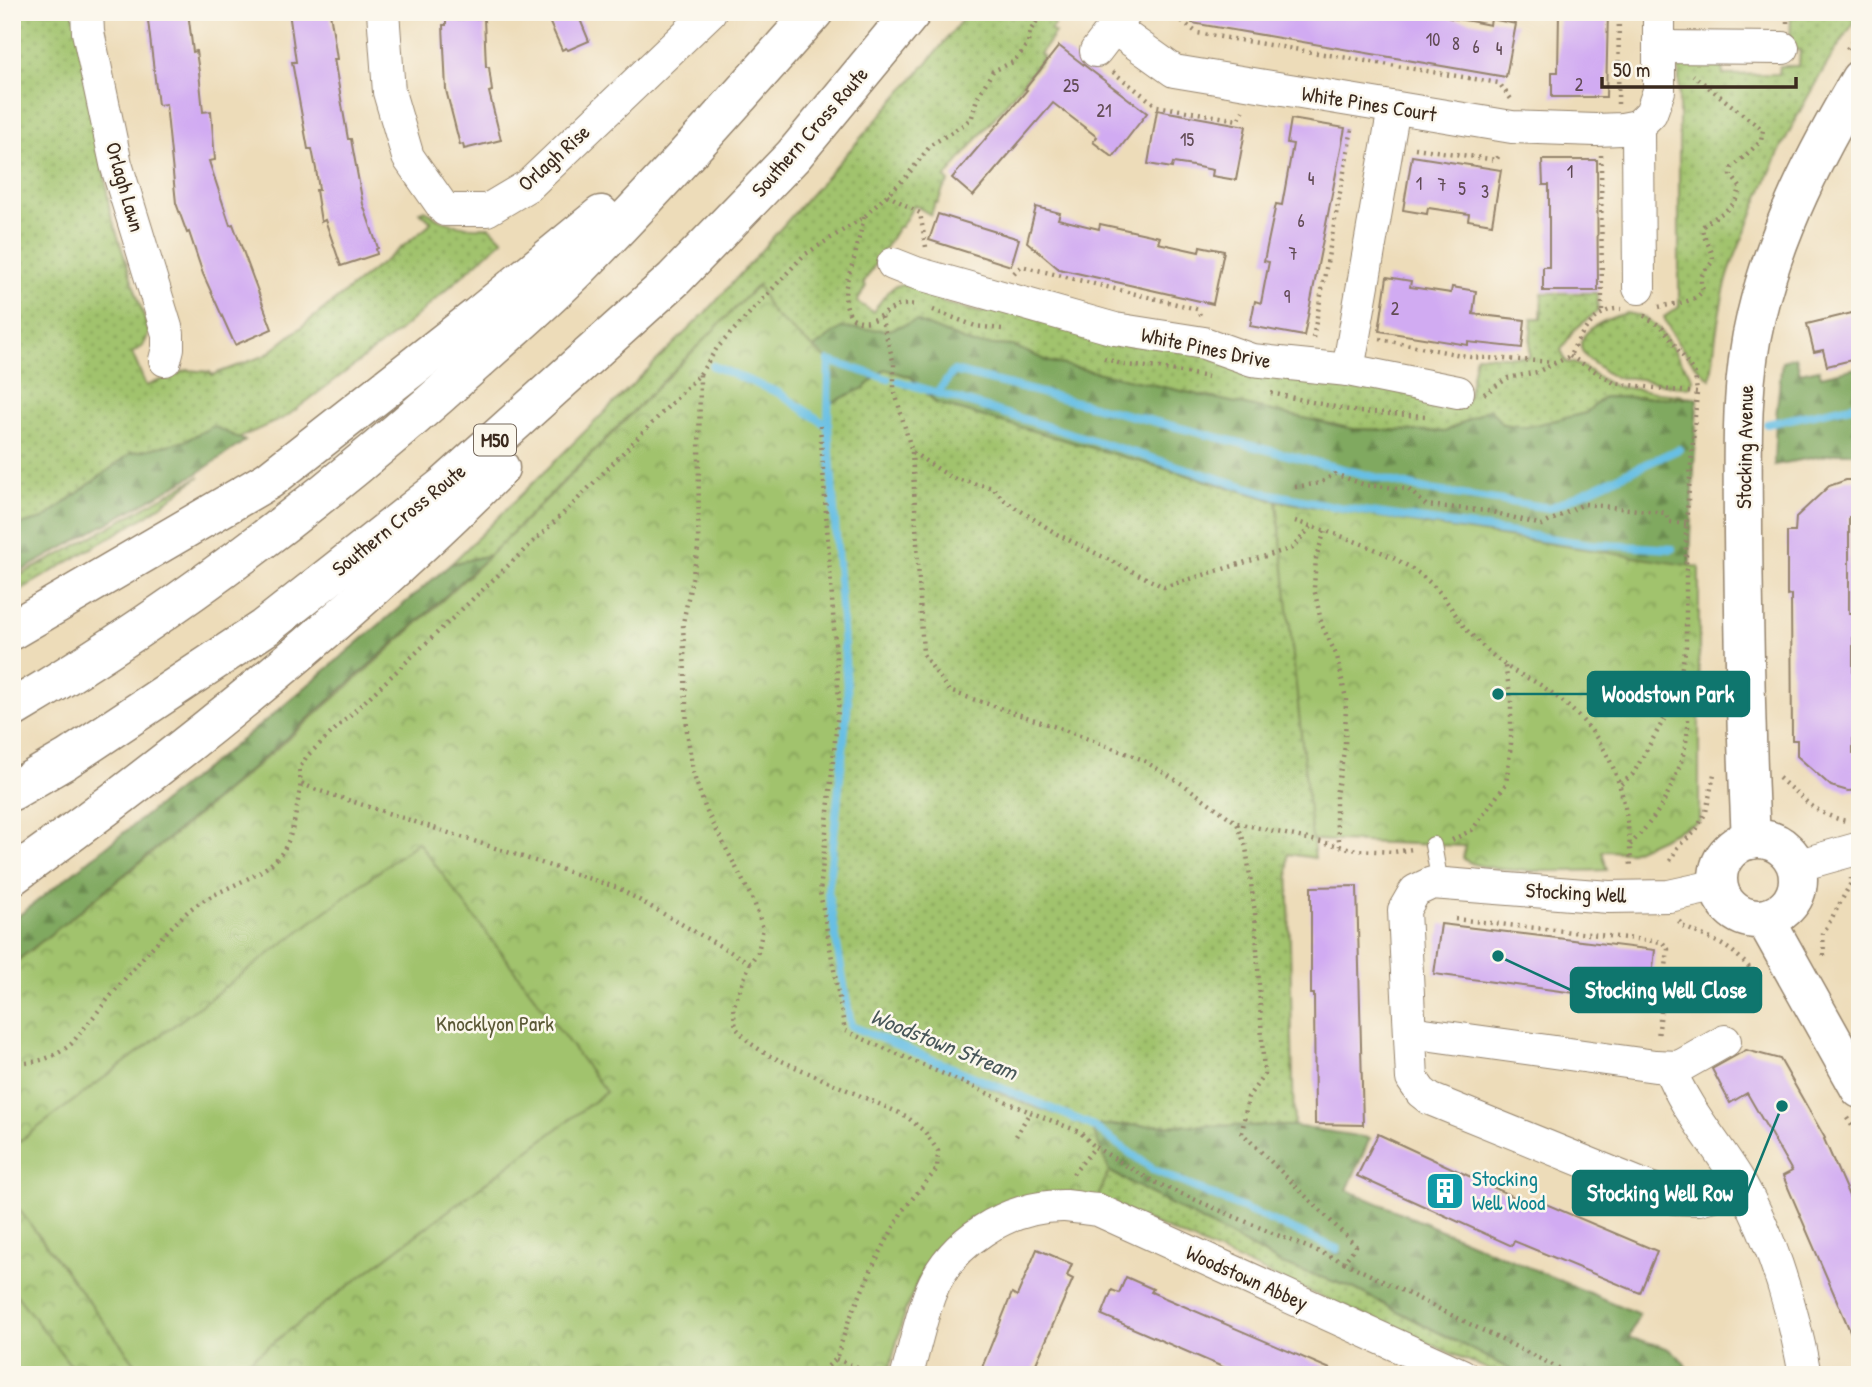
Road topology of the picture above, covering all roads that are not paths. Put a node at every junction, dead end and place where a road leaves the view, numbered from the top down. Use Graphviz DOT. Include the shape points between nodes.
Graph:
graph roads {
  1 [pos="87,12"];
  2 [pos="383,12"];
  3 [pos="710,12"];
  4 [pos="814,12"];
  5 [pos="912,12"];
  6 [pos="1659,12"];
  7 [pos="1110,39"];
  8 [pos="1659,47"];
  9 [pos="1783,48"];
  10 [pos="1860,79"];
  11 [pos="1394,108"];
  12 [pos="720,118"];
  13 [pos="1638,126"];
  14 [pos="893,264"];
  15 [pos="674,279"];
  16 [pos="1643,303"];
  17 [pos="165,360"];
  18 [pos="1348,370"];
  19 [pos="1458,392"];
  20 [pos="12,630"];
  21 [pos="12,709"];
  22 [pos="12,791"];
  23 [pos="1751,840"];
  24 [pos="1433,845"];
  25 [pos="1855,861"];
  26 [pos="1796,866"];
  27 [pos="12,876"];
  28 [pos="1436,883"];
  29 [pos="1719,886"];
  30 [pos="1765,919"];
  31 [pos="1410,1032"];
  32 [pos="1725,1041"];
  33 [pos="1662,1067"];
  34 [pos="1851,1099"];
  35 [pos="1742,1187"];
  36 [pos="907,1375"];
  37 [pos="1462,1375"];
  38 [pos="1805,1375"];
  1 -- 17 [label="street, Orlagh Lawn" via="116,164 168,334"];
  2 -- 3 [label="street, Orlagh Rise" via="389,92 408,157 445,210 488,210 529,185"];
  4 -- 12 [label="main road"];
  5 -- 15 [label="main road, Southern Cross Route / M50" via="793,156"];
  6 -- 8 [label="street"];
  7 -- 11 [label="street, White Pines Court" via="1174,71"];
  8 -- 9 [label="street"];
  8 -- 13 [label="street" via="1659,91 1651,113"];
  10 -- 23 [label="main road, Stocking Avenue" via="1819,151 1779,237 1749,347 1743,444"];
  11 -- 13 [label="street, White Pines Court" via="1512,127 1596,130"];
  11 -- 18 [label="street"];
  12 -- 20 [label="main road" via="269,480"];
  12 -- 21 [label="main road" via="577,270 416,418 274,532 82,667"];
  13 -- 16 [label="street"];
  14 -- 18 [label="street, White Pines Drive" via="1115,329 1203,343 1252,360"];
  15 -- 22 [label="main road, Southern Cross Route / M50" via="444,486 264,628"];
  15 -- 27 [label="main road, M50" via="537,431 442,526 223,718"];
  18 -- 19 [label="street, White Pines Drive"];
  23 -- 26 [label="main road" via="1774,842"];
  23 -- 29 [label="main road" via="1739,844 1723,861"];
  24 -- 28 [label="lane"];
  25 -- 26 [label="street"];
  26 -- 30 [label="main road" via="1799,878 1793,900 1786,909"];
  28 -- 29 [label="street, Stocking Well" via="1609,897 1669,896"];
  28 -- 31 [label="street" via="1415,891 1404,909"];
  29 -- 30 [label="main road" via="1730,908 1752,919"];
  30 -- 34 [label="main road"];
  31 -- 33 [label="street"];
  31 -- 35 [label="street" via="1412,1079 1430,1099 1674,1198 1699,1199"];
  32 -- 33 [label="street" via="1679,1067"];
  33 -- 35 [label="street"];
  35 -- 38 [label="street" via="1770,1244 1790,1302"];
  36 -- 37 [label="street, Woodstown Abbey" via="930,1294 951,1258 989,1226 1026,1211 1064,1206 1098,1210"];
}
